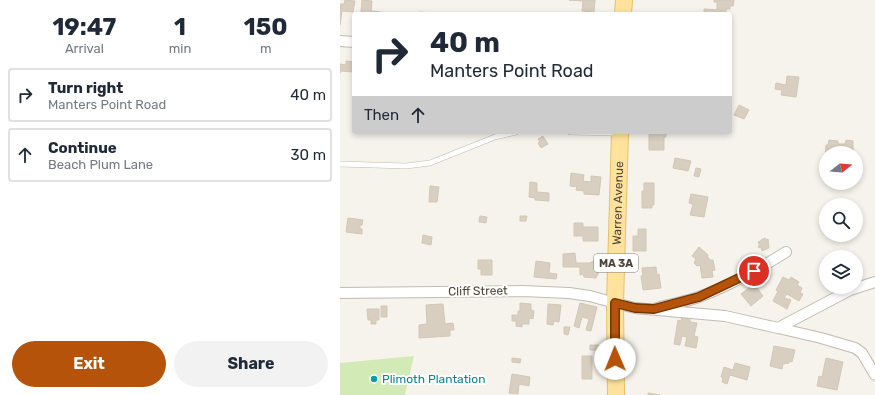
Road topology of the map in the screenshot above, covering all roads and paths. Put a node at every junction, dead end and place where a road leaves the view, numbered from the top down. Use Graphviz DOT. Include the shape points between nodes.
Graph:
graph roads {
  1 [pos="624,0"];
  2 [pos="623,12"];
  3 [pos="340,41"];
  4 [pos="352,42"];
  5 [pos="508,134"];
  6 [pos="620,134"];
  7 [pos="340,164"];
  8 [pos="786,252"];
  9 [pos="875,282"];
  10 [pos="340,293"];
  11 [pos="615,303"];
  12 [pos="654,309"];
  13 [pos="778,328"];
  14 [pos="875,375"];
  15 [pos="616,395"];
  1 -- 2 [label="main road"];
  3 -- 4 [label="street"];
  5 -- 7 [label="lane" via="430,163 406,166"];
  6 -- 11 [label="main road, Warren Avenue / MA 3A"];
  8 -- 12 [label="street" via="709,293"];
  9 -- 13 [label="street" via="850,290"];
  10 -- 11 [label="street, Cliff Street" via="547,291 590,296"];
  11 -- 12 [label="street, Cliff Street"];
  11 -- 15 [label="main road, Warren Avenue / MA 3A"];
  12 -- 13 [label="street, Cliff Street" via="726,316"];
  13 -- 14 [label="street, Cliff Street" via="856,348 862,353"];
}
